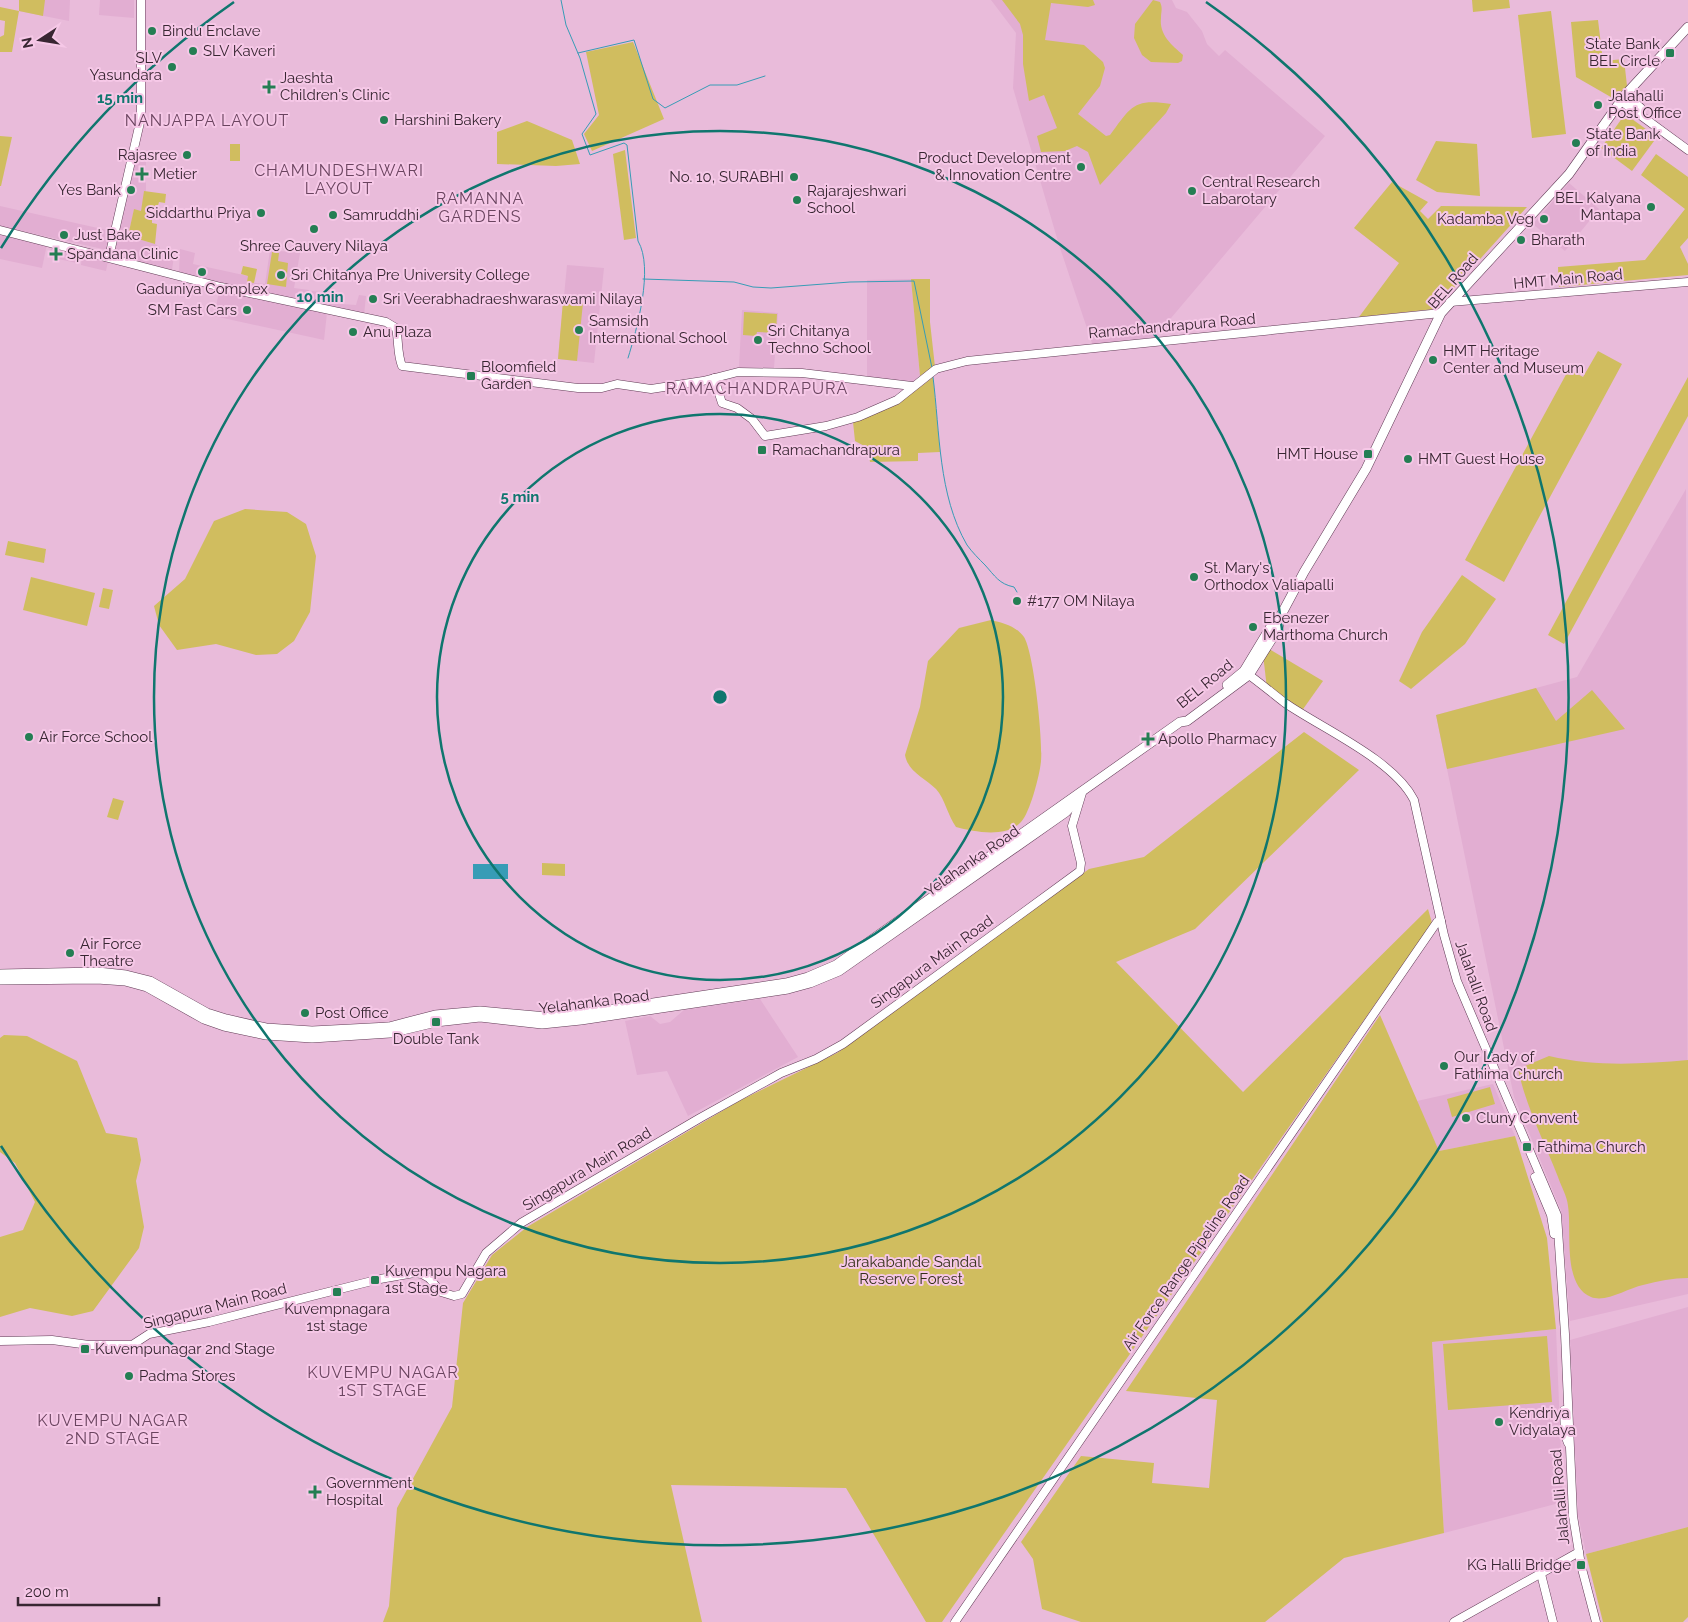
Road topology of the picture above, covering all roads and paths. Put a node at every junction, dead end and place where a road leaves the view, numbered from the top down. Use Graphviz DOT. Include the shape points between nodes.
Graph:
graph roads {
  1 [pos="141,0"];
  2 [pos="1688,27"];
  3 [pos="1623,98"];
  4 [pos="1688,146"];
  5 [pos="1688,150"];
  6 [pos="0,230"];
  7 [pos="108,256"];
  8 [pos="1688,282"];
  9 [pos="1450,302"];
  10 [pos="1441,313"];
  11 [pos="714,378"];
  12 [pos="912,386"];
  13 [pos="1245,675"];
  14 [pos="1180,722"];
  15 [pos="1082,793"];
  16 [pos="973,874"];
  17 [pos="1439,922"];
  18 [pos="0,974"];
  19 [pos="0,980"];
  20 [pos="0,1341"];
  21 [pos="1578,1552"];
  22 [pos="1541,1574"];
  23 [pos="955,1622"];
  24 [pos="1454,1622"];
  25 [pos="1553,1622"];
  26 [pos="1596,1622"];
  1 -- 7 [label="street" via="141,118"];
  2 -- 3 [label="main road, BEL Road"];
  3 -- 4 [label="street"];
  3 -- 5 [label="street"];
  3 -- 9 [label="main road, BEL Road" via="1569,174"];
  6 -- 7 [label="street"];
  7 -- 11 [label="street" via="221,287 386,322 396,328 399,341 397,355 402,366 578,388 618,384 651,389"];
  8 -- 9 [label="street, HMT Main Road"];
  9 -- 10 [label="main road, BEL Road"];
  10 -- 12 [label="street, Ramachandrapura Road" via="967,361 936,369"];
  10 -- 13 [label="main road, BEL Road" via="1366,469 1304,572 1280,617 1278,629"];
  11 -- 12 [label="street" via="738,372 802,372"];
  11 -- 12 [label="street, Ramachandrapura Road" via="722,403 737,408 752,419 765,436 858,417 897,400"];
  13 -- 14 [label="main road, BEL Road" via="1184,716"];
  13 -- 17 [label="street, Jalahalli Road" via="1381,764 1408,788 1421,823"];
  14 -- 15 [label="main road, Yelahanka Road"];
  15 -- 16 [label="main road, Yelahanka Road"];
  15 -- 20 [label="street, Singapura Main Road" via="1072,826 1080,871 843,1044 781,1073 700,1118 521,1223 486,1252 462,1294 454,1296 441,1292 429,1278 414,1273 149,1334 132,1345"];
  16 -- 18 [label="main road, Yelahanka Road" via="836,965 808,977 564,1016 480,1010 435,1015 389,1027 342,1030 266,1028 207,1013 150,981 126,975 98,972"];
  16 -- 19 [label="main road, Yelahanka Road" via="839,971 810,984 581,1020 542,1024 480,1017 436,1022 383,1034 312,1038 266,1035 204,1019 154,991 125,981"];
  17 -- 21 [label="street, Jalahalli Road" via="1466,1005 1538,1178 1554,1206 1558,1222 1573,1516"];
  17 -- 23 [label="street, Air Force Range Pipeline Road"];
  21 -- 22 [label="street"];
  21 -- 26 [label="street, Jalahalli Road"];
  22 -- 24 [label="street"];
  22 -- 25 [label="street"];
}
